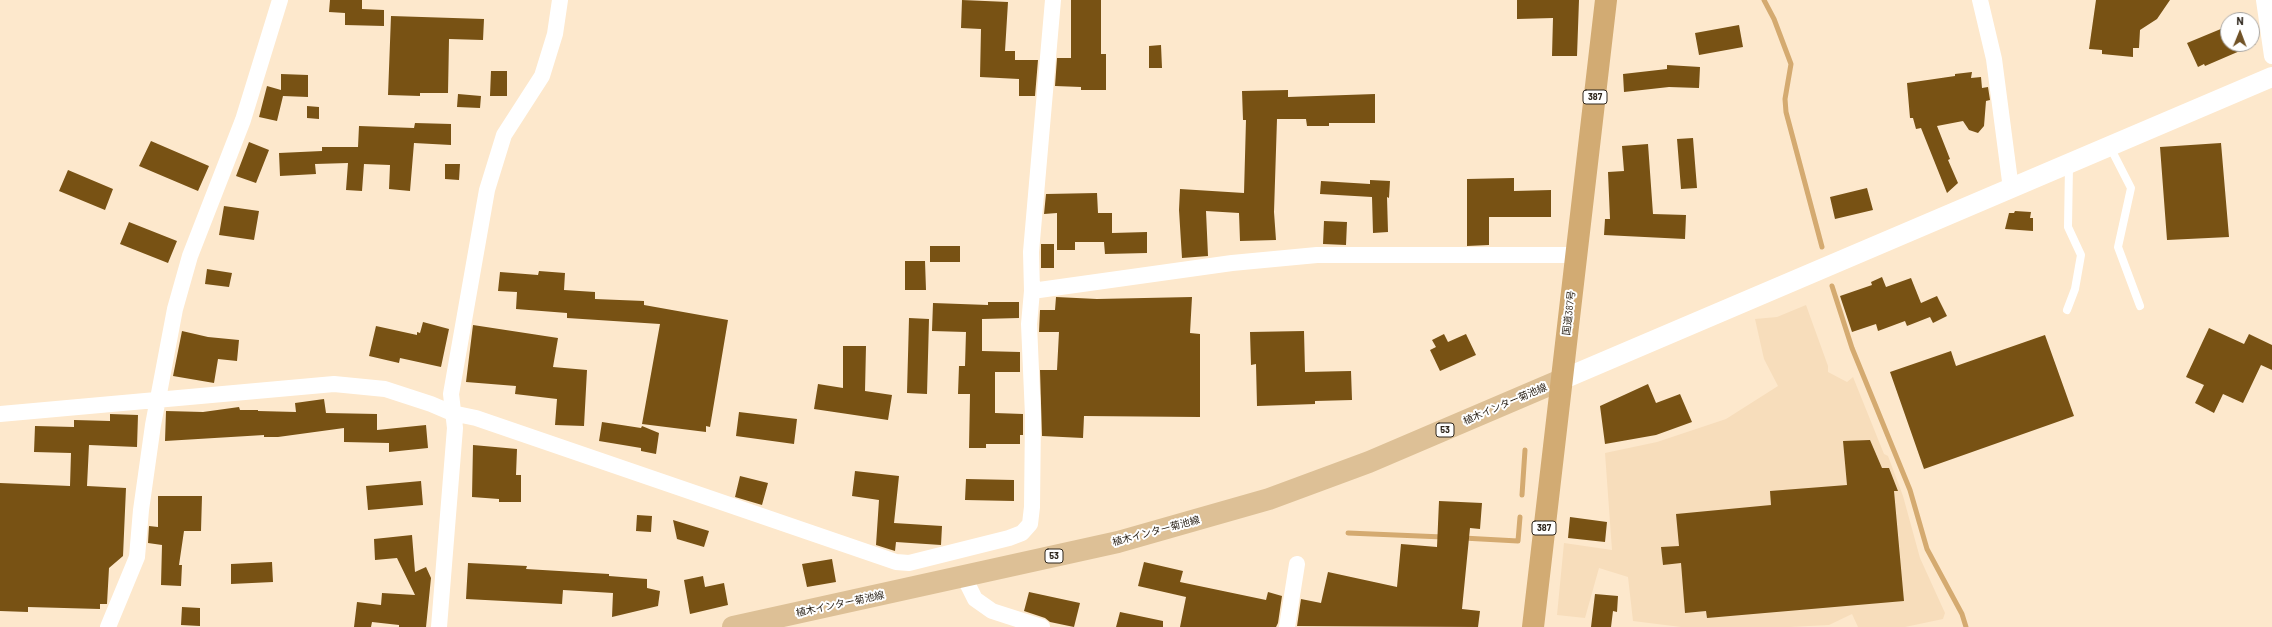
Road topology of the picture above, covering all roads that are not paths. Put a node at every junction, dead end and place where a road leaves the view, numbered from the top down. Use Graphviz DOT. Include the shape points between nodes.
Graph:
graph roads {
  1 [pos="280,0"];
  2 [pos="560,0"];
  3 [pos="1053,0"];
  4 [pos="1606,0"];
  5 [pos="1980,0"];
  6 [pos="2264,0"];
  7 [pos="2272,56"];
  8 [pos="2272,77"];
  9 [pos="2110,147"];
  10 [pos="2070,164"];
  11 [pos="2012,189"];
  12 [pos="1576,255"];
  13 [pos="1032,291"];
  14 [pos="2140,306"];
  15 [pos="2067,310"];
  16 [pos="1561,380"];
  17 [pos="159,401"];
  18 [pos="452,413"];
  19 [pos="0,414"];
  20 [pos="909,563"];
  21 [pos="1297,564"];
  22 [pos="964,577"];
  23 [pos="930,584"];
  24 [pos="1032,626"];
  25 [pos="108,627"];
  26 [pos="439,627"];
  27 [pos="733,627"];
  28 [pos="1287,627"];
  29 [pos="1533,627"];
  1 -- 17 [label="street" via="243,120 190,256 175,309"];
  2 -- 18 [label="street" via="555,34 542,76 504,135 487,190 451,394"];
  3 -- 13 [label="street" via="1031,252"];
  4 -- 12 [label="highway, 国道387号 / 387"];
  5 -- 11 [label="street" via="1994,59"];
  6 -- 7 [label="street"];
  8 -- 9 [label="street"];
  9 -- 10 [label="street"];
  9 -- 14 [label="lane" via="2131,188 2118,247"];
  10 -- 11 [label="street"];
  10 -- 15 [label="lane" via="2068,227 2081,255 2075,289"];
  11 -- 16 [label="street"];
  12 -- 13 [label="street" via="1317,256 1232,262"];
  12 -- 16 [label="highway, 国道387号 / 387"];
  13 -- 20 [label="street" via="1029,324 1033,416 1030,524 1022,533 1009,538"];
  16 -- 22 [label="main road, 植木インター菊池線 / 53" via="1376,459 1268,499 1118,542"];
  16 -- 29 [label="highway, 国道387号 / 387"];
  17 -- 18 [label="street" via="186,396 334,384 385,389"];
  17 -- 19 [label="street"];
  17 -- 25 [label="street" via="141,510 137,557"];
  18 -- 20 [label="street" via="476,418 896,562"];
  18 -- 26 [label="street" via="455,428"];
  20 -- 23 [label="street"];
  21 -- 28 [label="street"];
  22 -- 23 [label="main road, 植木インター菊池線 / 53"];
  22 -- 24 [label="street" via="975,599 992,611"];
  23 -- 27 [label="main road, 植木インター菊池線 / 53"];
}
